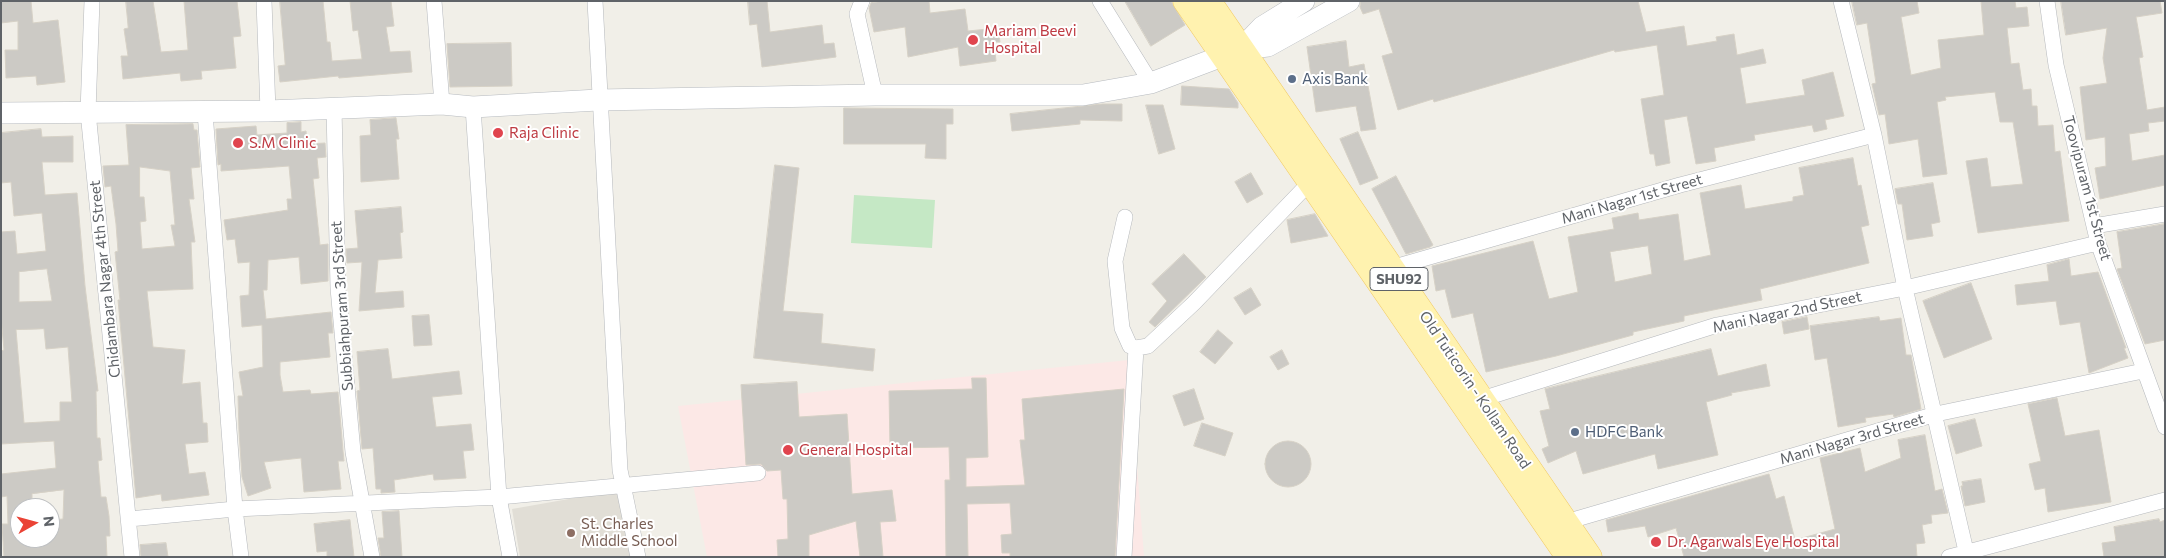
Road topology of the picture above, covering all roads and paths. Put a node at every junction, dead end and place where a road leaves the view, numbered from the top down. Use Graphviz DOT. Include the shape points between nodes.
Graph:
graph roads {
  1 [pos="92,1"];
  2 [pos="264,1"];
  3 [pos="434,1"];
  4 [pos="595,1"];
  5 [pos="862,1"];
  6 [pos="1100,1"];
  7 [pos="1185,1"];
  8 [pos="1209,1"];
  9 [pos="1304,1"];
  10 [pos="1349,1"];
  11 [pos="1841,1"];
  12 [pos="2047,1"];
  13 [pos="1232,53"];
  14 [pos="1151,83"];
  15 [pos="875,95"];
  16 [pos="598,100"];
  17 [pos="442,104"];
  18 [pos="473,107"];
  19 [pos="334,108"];
  20 [pos="268,111"];
  21 [pos="1,112"];
  22 [pos="88,112"];
  23 [pos="205,112"];
  24 [pos="1874,135"];
  25 [pos="1316,176"];
  26 [pos="2165,214"];
  27 [pos="1125,217"];
  28 [pos="2094,226"];
  29 [pos="2098,243"];
  30 [pos="1391,268"];
  31 [pos="1905,288"];
  32 [pos="1136,348"];
  33 [pos="2143,371"];
  34 [pos="1482,399"];
  35 [pos="1936,414"];
  36 [pos="2165,428"];
  37 [pos="758,473"];
  38 [pos="623,486"];
  39 [pos="499,498"];
  40 [pos="2165,500"];
  41 [pos="361,502"];
  42 [pos="235,509"];
  43 [pos="129,519"];
  44 [pos="1566,522"];
  45 [pos="1966,552"];
  46 [pos="132,557"];
  47 [pos="241,557"];
  48 [pos="372,557"];
  49 [pos="510,557"];
  50 [pos="638,557"];
  51 [pos="1124,557"];
  52 [pos="1568,557"];
  53 [pos="1590,557"];
  54 [pos="1949,557"];
  1 -- 22 [label="street, Chidambara Nagar 4th Street"];
  2 -- 20 [label="street"];
  3 -- 17 [label="street"];
  4 -- 16 [label="street"];
  5 -- 15 [label="street" via="857,14"];
  6 -- 14 [label="street"];
  7 -- 13 [label="main road"];
  8 -- 13 [label="main road, Old Tuticorin - Kollam Road / SHU92"];
  9 -- 13 [label="main road" via="1262,27"];
  10 -- 13 [label="main road" via="1268,46"];
  11 -- 24 [label="street"];
  12 -- 28 [label="street, Toovipuram 1st Street" via="2056,65"];
  13 -- 14 [label="main road"];
  13 -- 25 [label="main road, Old Tuticorin - Kollam Road / SHU92"];
  14 -- 15 [label="main road" via="1083,94"];
  15 -- 16 [label="main road"];
  16 -- 18 [label="main road"];
  16 -- 38 [label="street"];
  17 -- 18 [label="main road"];
  17 -- 19 [label="main road"];
  18 -- 39 [label="street"];
  19 -- 20 [label="main road"];
  19 -- 41 [label="street, Subbiahpuram 3rd Street" via="338,288 353,452"];
  20 -- 23 [label="main road"];
  21 -- 22 [label="main road"];
  22 -- 23 [label="main road"];
  22 -- 43 [label="street, Chidambara Nagar 4th Street"];
  23 -- 42 [label="street"];
  24 -- 30 [label="street, Mani Nagar 1st Street" via="1680,185"];
  24 -- 31 [label="street"];
  25 -- 30 [label="main road, Old Tuticorin - Kollam Road / SHU92"];
  25 -- 32 [label="street" via="1177,320 1148,346"];
  25 -- 52 [label="main road"];
  26 -- 28 [label="street"];
  27 -- 32 [label="street" via="1115,261 1117,286 1122,328 1130,346"];
  28 -- 29 [label="street, Toovipuram 1st Street"];
  29 -- 31 [label="street, Mani Nagar 2nd Street"];
  29 -- 33 [label="street, Toovipuram 1st Street"];
  30 -- 34 [label="main road, Old Tuticorin - Kollam Road / SHU92"];
  31 -- 34 [label="street, Mani Nagar 2nd Street" via="1717,325"];
  31 -- 35 [label="street"];
  32 -- 51 [label="street"];
  33 -- 35 [label="street, Mani Nagar 3rd Street"];
  33 -- 36 [label="street, Toovipuram 1st Street"];
  34 -- 44 [label="main road, Old Tuticorin - Kollam Road / SHU92"];
  35 -- 44 [label="street, Mani Nagar 3rd Street"];
  35 -- 45 [label="street"];
  37 -- 38 [label="street"];
  38 -- 39 [label="street"];
  38 -- 50 [label="street"];
  39 -- 41 [label="street"];
  39 -- 49 [label="street"];
  40 -- 45 [label="street"];
  41 -- 42 [label="street"];
  41 -- 48 [label="street, Subbiahpuram 3rd Street"];
  42 -- 43 [label="street"];
  42 -- 47 [label="street"];
  43 -- 46 [label="street, Chidambara Nagar 4th Street"];
  44 -- 53 [label="main road, Old Tuticorin - Kollam Road / SHU92"];
  45 -- 54 [label="street"];
}
